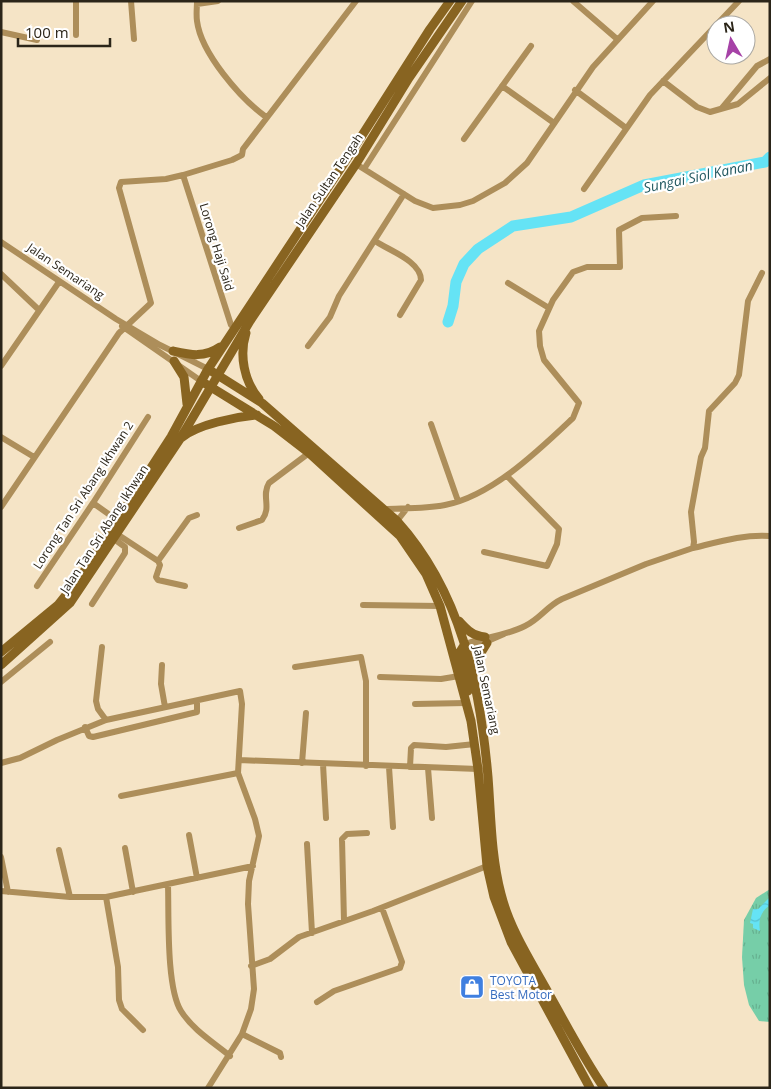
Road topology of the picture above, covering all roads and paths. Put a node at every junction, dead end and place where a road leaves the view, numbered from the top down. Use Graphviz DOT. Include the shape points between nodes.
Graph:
graph roads {
  1 [pos="76,1"];
  2 [pos="131,1"];
  3 [pos="218,1"];
  4 [pos="356,1"];
  5 [pos="450,1"];
  6 [pos="462,1"];
  7 [pos="472,1"];
  8 [pos="574,1"];
  9 [pos="653,1"];
  10 [pos="739,1"];
  11 [pos="197,2"];
  12 [pos="1,32"];
  13 [pos="76,35"];
  14 [pos="617,39"];
  15 [pos="38,40"];
  16 [pos="134,40"];
  17 [pos="531,46"];
  18 [pos="770,59"];
  19 [pos="770,78"];
  20 [pos="663,81"];
  21 [pos="502,86"];
  22 [pos="576,90"];
  23 [pos="722,108"];
  24 [pos="266,117"];
  25 [pos="554,123"];
  26 [pos="626,128"];
  27 [pos="464,139"];
  28 [pos="360,167"];
  29 [pos="183,176"];
  30 [pos="584,189"];
  31 [pos="404,194"];
  32 [pos="676,216"];
  33 [pos="375,241"];
  34 [pos="1,242"];
  35 [pos="762,273"];
  36 [pos="1,274"];
  37 [pos="59,282"];
  38 [pos="508,283"];
  39 [pos="549,308"];
  40 [pos="39,310"];
  41 [pos="400,315"];
  42 [pos="250,321"];
  43 [pos="230,325"];
  44 [pos="126,326"];
  45 [pos="224,344"];
  46 [pos="308,346"];
  47 [pos="173,350"];
  48 [pos="174,362"];
  49 [pos="1,366"];
  50 [pos="208,369"];
  51 [pos="217,374"];
  52 [pos="200,381"];
  53 [pos="211,386"];
  54 [pos="262,404"];
  55 [pos="186,409"];
  56 [pos="257,415"];
  57 [pos="148,417"];
  58 [pos="431,424"];
  59 [pos="1,437"];
  60 [pos="180,439"];
  61 [pos="309,453"];
  62 [pos="34,457"];
  63 [pos="156,466"];
  64 [pos="507,476"];
  65 [pos="458,501"];
  66 [pos="93,503"];
  67 [pos="1,506"];
  68 [pos="408,507"];
  69 [pos="384,509"];
  70 [pos="197,515"];
  71 [pos="117,520"];
  72 [pos="397,521"];
  73 [pos="239,528"];
  74 [pos="116,536"];
  75 [pos="770,536"];
  76 [pos="693,548"];
  77 [pos="484,552"];
  78 [pos="158,561"];
  79 [pos="37,586"];
  80 [pos="185,586"];
  81 [pos="92,604"];
  82 [pos="363,605"];
  83 [pos="440,606"];
  84 [pos="456,617"];
  85 [pos="486,640"];
  86 [pos="50,642"];
  87 [pos="102,647"];
  88 [pos="466,647"];
  89 [pos="1,652"];
  90 [pos="1,665"];
  91 [pos="162,666"];
  92 [pos="295,667"];
  93 [pos="471,669"];
  94 [pos="459,676"];
  95 [pos="380,677"];
  96 [pos="1,682"];
  97 [pos="197,700"];
  98 [pos="466,702"];
  99 [pos="415,704"];
  100 [pos="165,707"];
  101 [pos="306,713"];
  102 [pos="106,720"];
  103 [pos="85,727"];
  104 [pos="475,744"];
  105 [pos="239,760"];
  106 [pos="302,763"];
  107 [pos="1,764"];
  108 [pos="323,764"];
  109 [pos="366,766"];
  110 [pos="390,767"];
  111 [pos="410,767"];
  112 [pos="428,768"];
  113 [pos="478,770"];
  114 [pos="238,773"];
  115 [pos="121,796"];
  116 [pos="326,818"];
  117 [pos="432,818"];
  118 [pos="393,826"];
  119 [pos="368,832"];
  120 [pos="189,835"];
  121 [pos="307,844"];
  122 [pos="125,848"];
  123 [pos="59,850"];
  124 [pos="1,857"];
  125 [pos="253,866"];
  126 [pos="487,866"];
  127 [pos="197,878"];
  128 [pos="168,885"];
  129 [pos="5,892"];
  130 [pos="133,892"];
  131 [pos="70,897"];
  132 [pos="106,897"];
  133 [pos="382,908"];
  134 [pos="344,921"];
  135 [pos="312,933"];
  136 [pos="251,966"];
  137 [pos="317,1002"];
  138 [pos="143,1030"];
  139 [pos="242,1034"];
  140 [pos="230,1056"];
  141 [pos="281,1057"];
  142 [pos="208,1088"];
  143 [pos="590,1088"];
  144 [pos="604,1088"];
  1 -- 13 [label="street"];
  2 -- 16 [label="street"];
  3 -- 11 [label="street"];
  4 -- 24 [label="street"];
  5 -- 45 [label="main road, Jalan Sultan Tengah"];
  6 -- 28 [label="main road, Jalan Sultan Tengah" via="409,78"];
  7 -- 28 [label="street"];
  8 -- 14 [label="street"];
  9 -- 14 [label="street"];
  10 -- 20 [label="street"];
  11 -- 24 [label="street" via="200,32 212,56 237,90"];
  12 -- 15 [label="street"];
  14 -- 22 [label="street"];
  17 -- 21 [label="street"];
  18 -- 23 [label="street" via="757,66"];
  19 -- 23 [label="street" via="743,101"];
  20 -- 23 [label="street" via="702,109 710,112"];
  20 -- 26 [label="street"];
  21 -- 25 [label="street"];
  21 -- 27 [label="street"];
  22 -- 25 [label="street"];
  22 -- 26 [label="street"];
  24 -- 29 [label="street" via="242,155"];
  25 -- 31 [label="street" via="518,173 473,201 433,208"];
  26 -- 30 [label="street"];
  28 -- 31 [label="street"];
  28 -- 42 [label="main road, Jalan Sultan Tengah"];
  29 -- 43 [label="street, Lorong Haji Said"];
  29 -- 44 [label="street" via="126,181 119,185 152,300"];
  31 -- 33 [label="street"];
  32 -- 39 [label="street" via="642,218 619,230 620,267 586,267 573,272"];
  33 -- 41 [label="street" via="413,264 421,275"];
  33 -- 46 [label="street" via="339,296 330,317"];
  34 -- 37 [label="street, Jalan Semariang"];
  35 -- 76 [label="street" via="748,301 735,383 709,411 705,448 691,512"];
  36 -- 40 [label="street"];
  37 -- 40 [label="street"];
  37 -- 44 [label="street, Jalan Semariang"];
  38 -- 39 [label="street"];
  39 -- 64 [label="street" via="539,330 542,354 577,399 578,408 568,423"];
  40 -- 49 [label="street"];
  42 -- 51 [label="main road, Jalan Sultan Tengah"];
  42 -- 54 [label="main road" via="242,355 249,385"];
  44 -- 47 [label="street"];
  44 -- 48 [label="street"];
  44 -- 62 [label="street"];
  45 -- 47 [label="main road" via="205,355"];
  45 -- 50 [label="main road, Jalan Sultan Tengah"];
  47 -- 50 [label="street"];
  48 -- 52 [label="street"];
  48 -- 55 [label="main road" via="184,377"];
  50 -- 51 [label="main road, Jalan Semariang"];
  50 -- 52 [label="main road, Jalan Sultan Tengah"];
  51 -- 53 [label="main road, Jalan Sultan Tengah"];
  51 -- 54 [label="main road, Jalan Semariang"];
  52 -- 53 [label="main road, Jalan Semariang"];
  52 -- 55 [label="main road, Jalan Sultan Tengah"];
  53 -- 56 [label="main road, Jalan Semariang"];
  53 -- 60 [label="main road, Jalan Sultan Tengah"];
  54 -- 69 [label="main road, Jalan Semariang"];
  55 -- 63 [label="main road, Jalan Sultan Tengah"];
  56 -- 60 [label="main road" via="196,430"];
  56 -- 61 [label="main road, Jalan Semariang"];
  57 -- 66 [label="street, Lorong Tan Sri Abang Ikhwan 2"];
  58 -- 65 [label="street"];
  59 -- 62 [label="street"];
  60 -- 63 [label="main road, Jalan Sultan Tengah"];
  61 -- 73 [label="street" via="269,483 265,489 268,506 262,520"];
  61 -- 83 [label="main road, Jalan Semariang" via="400,536 426,574"];
  62 -- 67 [label="street"];
  63 -- 71 [label="main road, Jalan Tan Sri Abang Ikhwan"];
  63 -- 74 [label="main road, Jalan Tan Sri Abang Ikhwan"];
  64 -- 65 [label="street"];
  64 -- 77 [label="street" via="559,529 557,544 547,566"];
  65 -- 68 [label="street"];
  66 -- 71 [label="street"];
  66 -- 79 [label="street, Lorong Tan Sri Abang Ikhwan 2"];
  68 -- 69 [label="street"];
  68 -- 72 [label="street"];
  69 -- 72 [label="main road, Jalan Semariang"];
  70 -- 78 [label="street" via="189,518"];
  71 -- 89 [label="main road, Jalan Tan Sri Abang Ikhwan" via="58,605"];
  72 -- 84 [label="main road, Jalan Semariang" via="424,555"];
  74 -- 78 [label="street"];
  74 -- 81 [label="street" via="124,547 124,553"];
  74 -- 90 [label="main road, Jalan Tan Sri Abang Ikhwan" via="70,603"];
  75 -- 76 [label="street" via="739,538"];
  76 -- 85 [label="street" via="562,599 551,604 539,619"];
  78 -- 80 [label="street" via="158,580"];
  82 -- 83 [label="street"];
  83 -- 94 [label="main road, Jalan Semariang"];
  84 -- 85 [label="main road" via="467,630"];
  84 -- 88 [label="main road, Jalan Semariang"];
  85 -- 88 [label="street"];
  85 -- 93 [label="main road"];
  86 -- 96 [label="street"];
  87 -- 102 [label="street" via="96,701"];
  88 -- 93 [label="main road, Jalan Semariang"];
  88 -- 98 [label="main road" via="460,652 468,688"];
  91 -- 100 [label="street"];
  92 -- 109 [label="street" via="361,657 366,681"];
  93 -- 144 [label="main road, Jalan Semariang" via="482,718 497,875 506,910 520,942"];
  94 -- 95 [label="street" via="441,679"];
  94 -- 98 [label="main road, Jalan Semariang"];
  97 -- 100 [label="street"];
  97 -- 103 [label="street" via="197,712 187,715 92,737"];
  97 -- 105 [label="street" via="240,690"];
  98 -- 99 [label="street"];
  98 -- 104 [label="main road, Jalan Semariang"];
  100 -- 102 [label="street"];
  101 -- 106 [label="street"];
  102 -- 103 [label="street"];
  103 -- 107 [label="street"];
  104 -- 111 [label="street" via="446,747 414,744"];
  104 -- 113 [label="main road, Jalan Semariang"];
  105 -- 106 [label="street"];
  105 -- 114 [label="street"];
  106 -- 108 [label="street"];
  108 -- 109 [label="street"];
  108 -- 116 [label="street"];
  109 -- 110 [label="street"];
  110 -- 111 [label="street"];
  110 -- 118 [label="street"];
  111 -- 112 [label="street"];
  112 -- 113 [label="street"];
  112 -- 117 [label="street"];
  113 -- 126 [label="main road, Jalan Semariang"];
  114 -- 115 [label="street"];
  114 -- 125 [label="street" via="258,828"];
  119 -- 134 [label="street" via="346,834 342,839"];
  120 -- 127 [label="street"];
  121 -- 135 [label="street"];
  122 -- 130 [label="street"];
  123 -- 131 [label="street"];
  124 -- 129 [label="street"];
  125 -- 127 [label="street"];
  125 -- 136 [label="street" via="248,904"];
  126 -- 133 [label="street"];
  126 -- 143 [label="main road, Jalan Semariang" via="511,942"];
  127 -- 128 [label="street"];
  128 -- 130 [label="street"];
  128 -- 140 [label="street" via="176,1002 193,1026"];
  129 -- 131 [label="street"];
  130 -- 132 [label="street"];
  131 -- 132 [label="street"];
  132 -- 138 [label="street" via="118,967 119,1000 122,1009"];
  133 -- 134 [label="street"];
  133 -- 137 [label="street" via="402,966 334,991"];
  134 -- 135 [label="street"];
  135 -- 136 [label="street" via="300,937 270,959"];
  136 -- 139 [label="street" via="254,989"];
  139 -- 140 [label="street"];
  139 -- 141 [label="street" via="280,1053"];
  140 -- 142 [label="street"];
}
